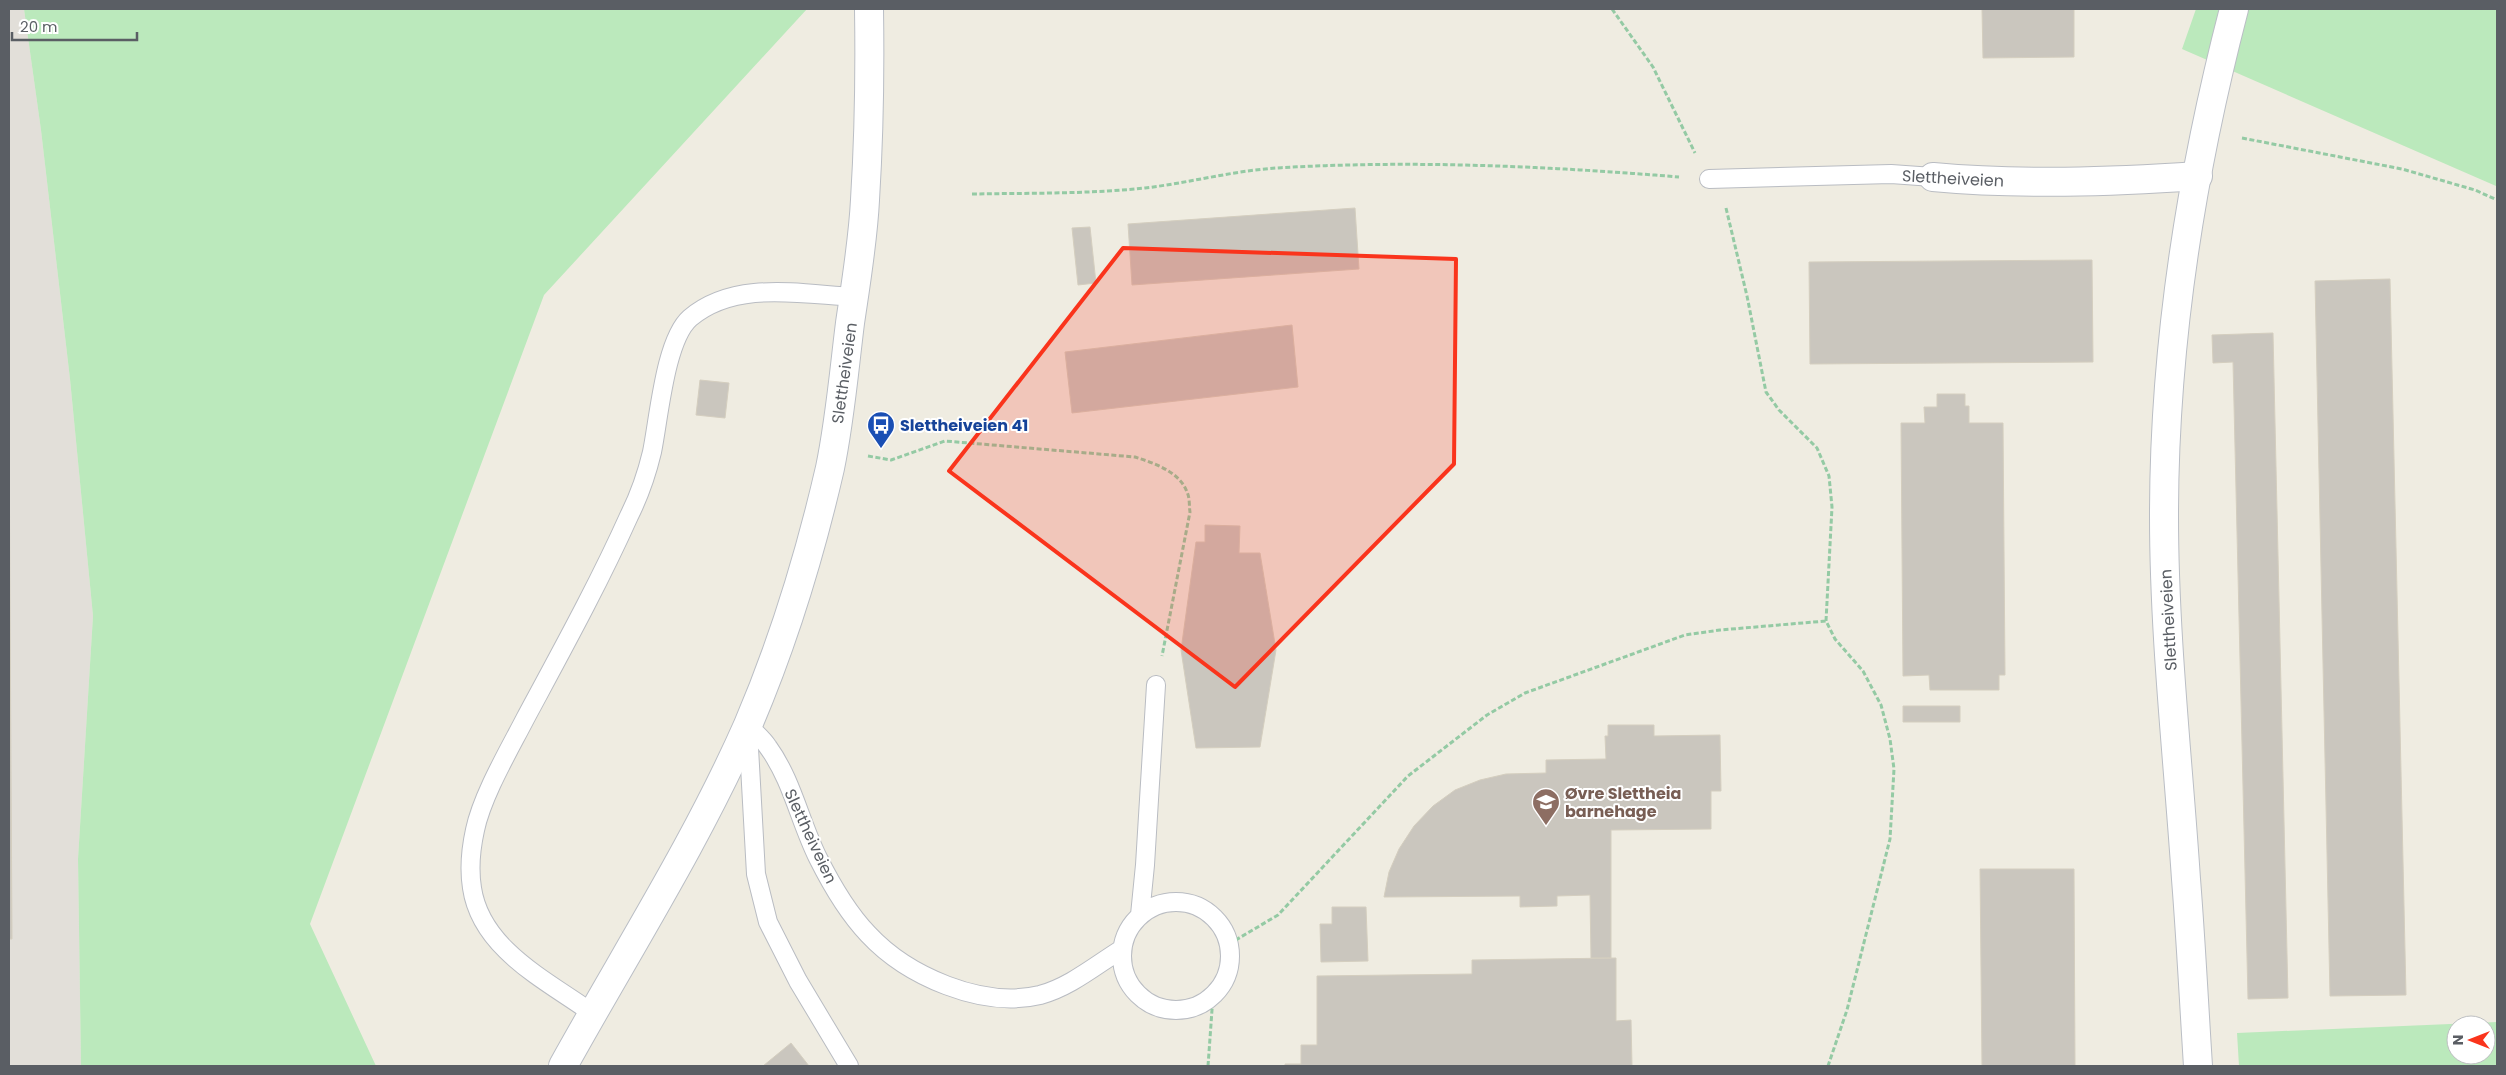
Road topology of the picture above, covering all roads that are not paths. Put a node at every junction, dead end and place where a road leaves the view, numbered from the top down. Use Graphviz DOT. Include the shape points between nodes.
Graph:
graph roads {
  1 [pos="869,9"];
  2 [pos="2234,9"];
  3 [pos="2198,176"];
  4 [pos="1933,177"];
  5 [pos="1709,179"];
  6 [pos="854,297"];
  7 [pos="1156,685"];
  8 [pos="748,725"];
  9 [pos="1140,915"];
  10 [pos="1122,949"];
  11 [pos="592,1013"];
  12 [pos="563,1066"];
  13 [pos="850,1066"];
  14 [pos="2198,1066"];
  1 -- 6 [label="street, Slettheiveien" via="865,202"];
  2 -- 3 [label="street, Slettheiveien"];
  3 -- 4 [label="street, Slettheiveien" via="1990,182"];
  3 -- 14 [label="street, Slettheiveien" via="2180,274 2168,395 2164,516 2172,702"];
  4 -- 5 [label="lane, Slettheiveien" via="1891,174"];
  6 -- 8 [label="street, Slettheiveien" via="833,449 784,634"];
  6 -- 11 [label="lane" via="741,293 706,306 687,320 675,341 651,454 635,503 612,555 496,774 475,828 472,887 485,927 503,949"];
  7 -- 9 [label="lane"];
  8 -- 10 [label="lane, Slettheiveien" via="768,747 786,780 818,857 839,895 868,934 896,958 932,979 968,994 1000,998 1039,995 1066,985"];
  8 -- 11 [label="street, Slettheiveien" via="689,843"];
  8 -- 13 [label="lane, Slettheiveien" via="756,874 768,922 798,981"];
  9 -- 10 [label="lane" via="1128,930"];
  9 -- 10 [label="lane" via="1155,905 1174,901 1192,904 1209,912 1222,926 1229,944 1230,962 1224,981 1213,996 1197,1006 1178,1010 1160,1007 1143,999 1131,985 1123,967"];
  11 -- 12 [label="street, Slettheiveien"];
}
